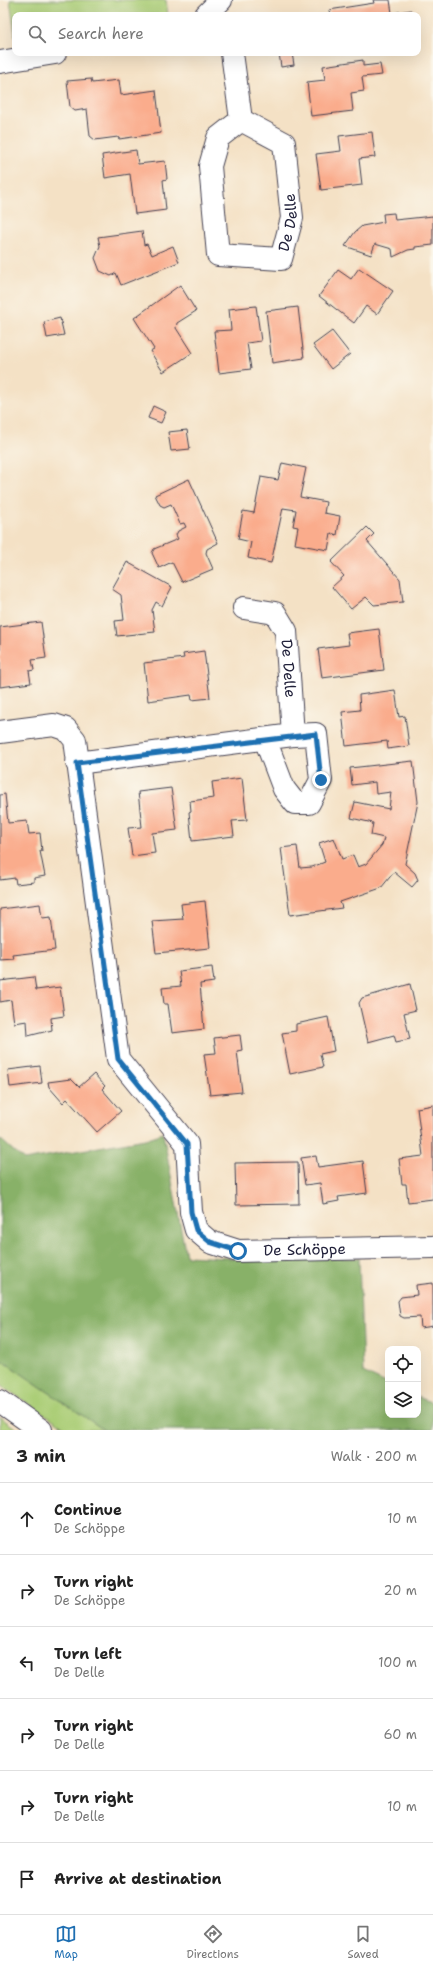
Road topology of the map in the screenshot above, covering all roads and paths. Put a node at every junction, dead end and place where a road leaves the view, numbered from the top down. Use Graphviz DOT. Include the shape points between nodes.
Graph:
graph roads {
  1 [pos="221,0"];
  2 [pos="225,0"];
  3 [pos="209,12"];
  4 [pos="227,12"];
  5 [pos="37,56"];
  6 [pos="232,56"];
  7 [pos="0,62"];
  8 [pos="241,120"];
  9 [pos="244,608"];
  10 [pos="0,732"];
  11 [pos="293,736"];
  12 [pos="265,739"];
  13 [pos="77,763"];
  14 [pos="433,1247"];
  15 [pos="0,1401"];
  16 [pos="41,1430"];
  1 -- 3 [label="street"];
  2 -- 4 [label="street"];
  5 -- 7 [label="street"];
  6 -- 8 [label="street"];
  8 -- 8 [label="street, De Delle" via="284,143 292,218 281,259 218,255 210,166 218,138"];
  9 -- 11 [label="street, De Delle" via="275,613 286,631"];
  10 -- 13 [label="street" via="54,725 66,729 75,740"];
  11 -- 12 [label="street"];
  11 -- 12 [label="street" via="316,734 318,738 321,780 309,803 295,803 284,789"];
  12 -- 13 [label="street"];
  13 -- 14 [label="street, De Schöppe" via="118,1059 187,1144 191,1212 196,1230 210,1242 238,1251"];
  15 -- 16 [label="street"];
}
